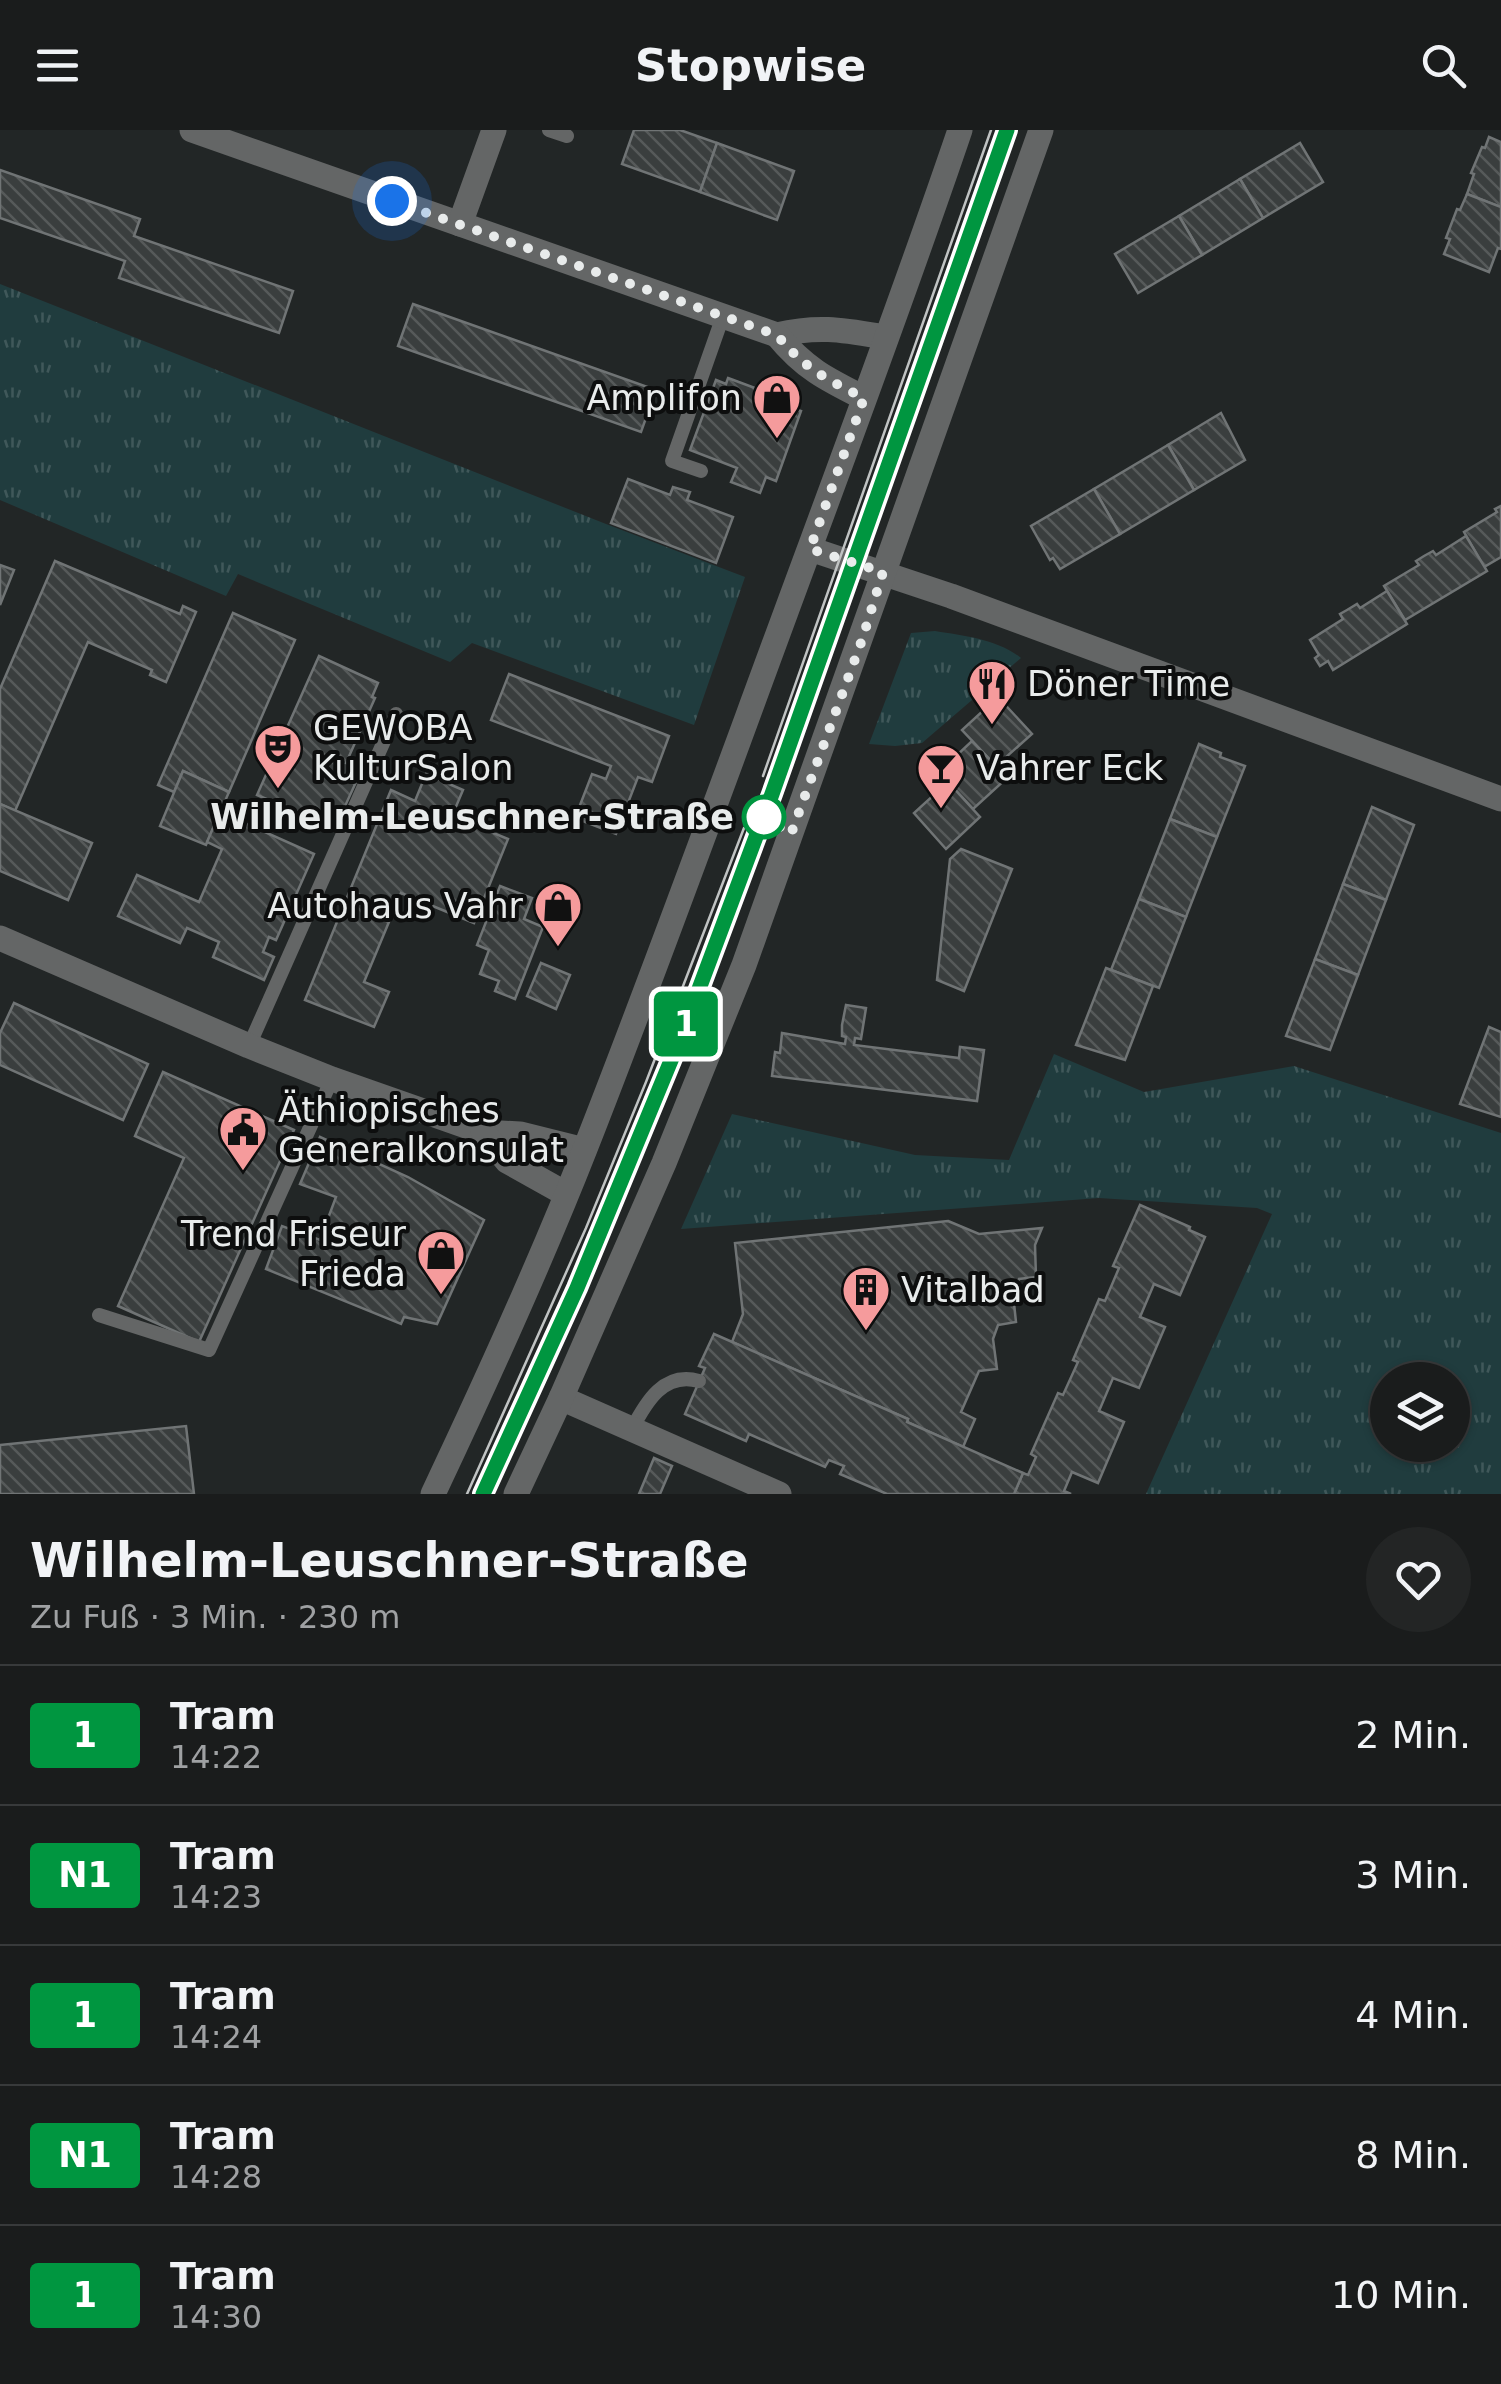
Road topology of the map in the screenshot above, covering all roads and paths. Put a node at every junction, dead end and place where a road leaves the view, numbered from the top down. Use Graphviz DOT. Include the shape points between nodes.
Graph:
graph roads {
  1 [pos="192,130"];
  2 [pos="494,130"];
  3 [pos="550,130"];
  4 [pos="960,130"];
  5 [pos="1041,130"];
  6 [pos="567,136"];
  7 [pos="460,224"];
  8 [pos="724,316"];
  9 [pos="777,335"];
  10 [pos="885,337"];
  11 [pos="864,398"];
  12 [pos="701,472"];
  13 [pos="810,549"];
  14 [pos="883,572"];
  15 [pos="396,714"];
  16 [pos="1501,799"];
  17 [pos="0,938"];
  18 [pos="249,1046"];
  19 [pos="332,1079"];
  20 [pos="484,1132"];
  21 [pos="584,1150"];
  22 [pos="566,1194"];
  23 [pos="98,1315"];
  24 [pos="700,1382"];
  25 [pos="562,1398"];
  26 [pos="632,1430"];
  27 [pos="433,1494"];
  28 [pos="516,1494"];
  29 [pos="779,1494"];
  1 -- 7 [label="street"];
  2 -- 7 [label="street"];
  3 -- 6 [label="lane"];
  4 -- 10 [label="street"];
  5 -- 14 [label="street"];
  7 -- 8 [label="street"];
  8 -- 9 [label="street"];
  8 -- 12 [label="lane" via="672,461"];
  9 -- 10 [label="street" via="833,328"];
  9 -- 11 [label="street" via="817,374"];
  10 -- 11 [label="street"];
  11 -- 13 [label="street"];
  13 -- 14 [label="street"];
  13 -- 21 [label="street"];
  14 -- 16 [label="street"];
  14 -- 25 [label="street" via="744,965"];
  15 -- 18 [label="lane"];
  17 -- 18 [label="street"];
  18 -- 19 [label="street"];
  19 -- 20 [label="street"];
  19 -- 23 [label="lane" via="209,1350"];
  20 -- 21 [label="street"];
  20 -- 22 [label="street" via="507,1161"];
  21 -- 22 [label="street"];
  22 -- 27 [label="street"];
  24 -- 26 [label="lane" via="680,1379 661,1388"];
  25 -- 26 [label="street"];
  25 -- 28 [label="street"];
  26 -- 29 [label="street"];
}
